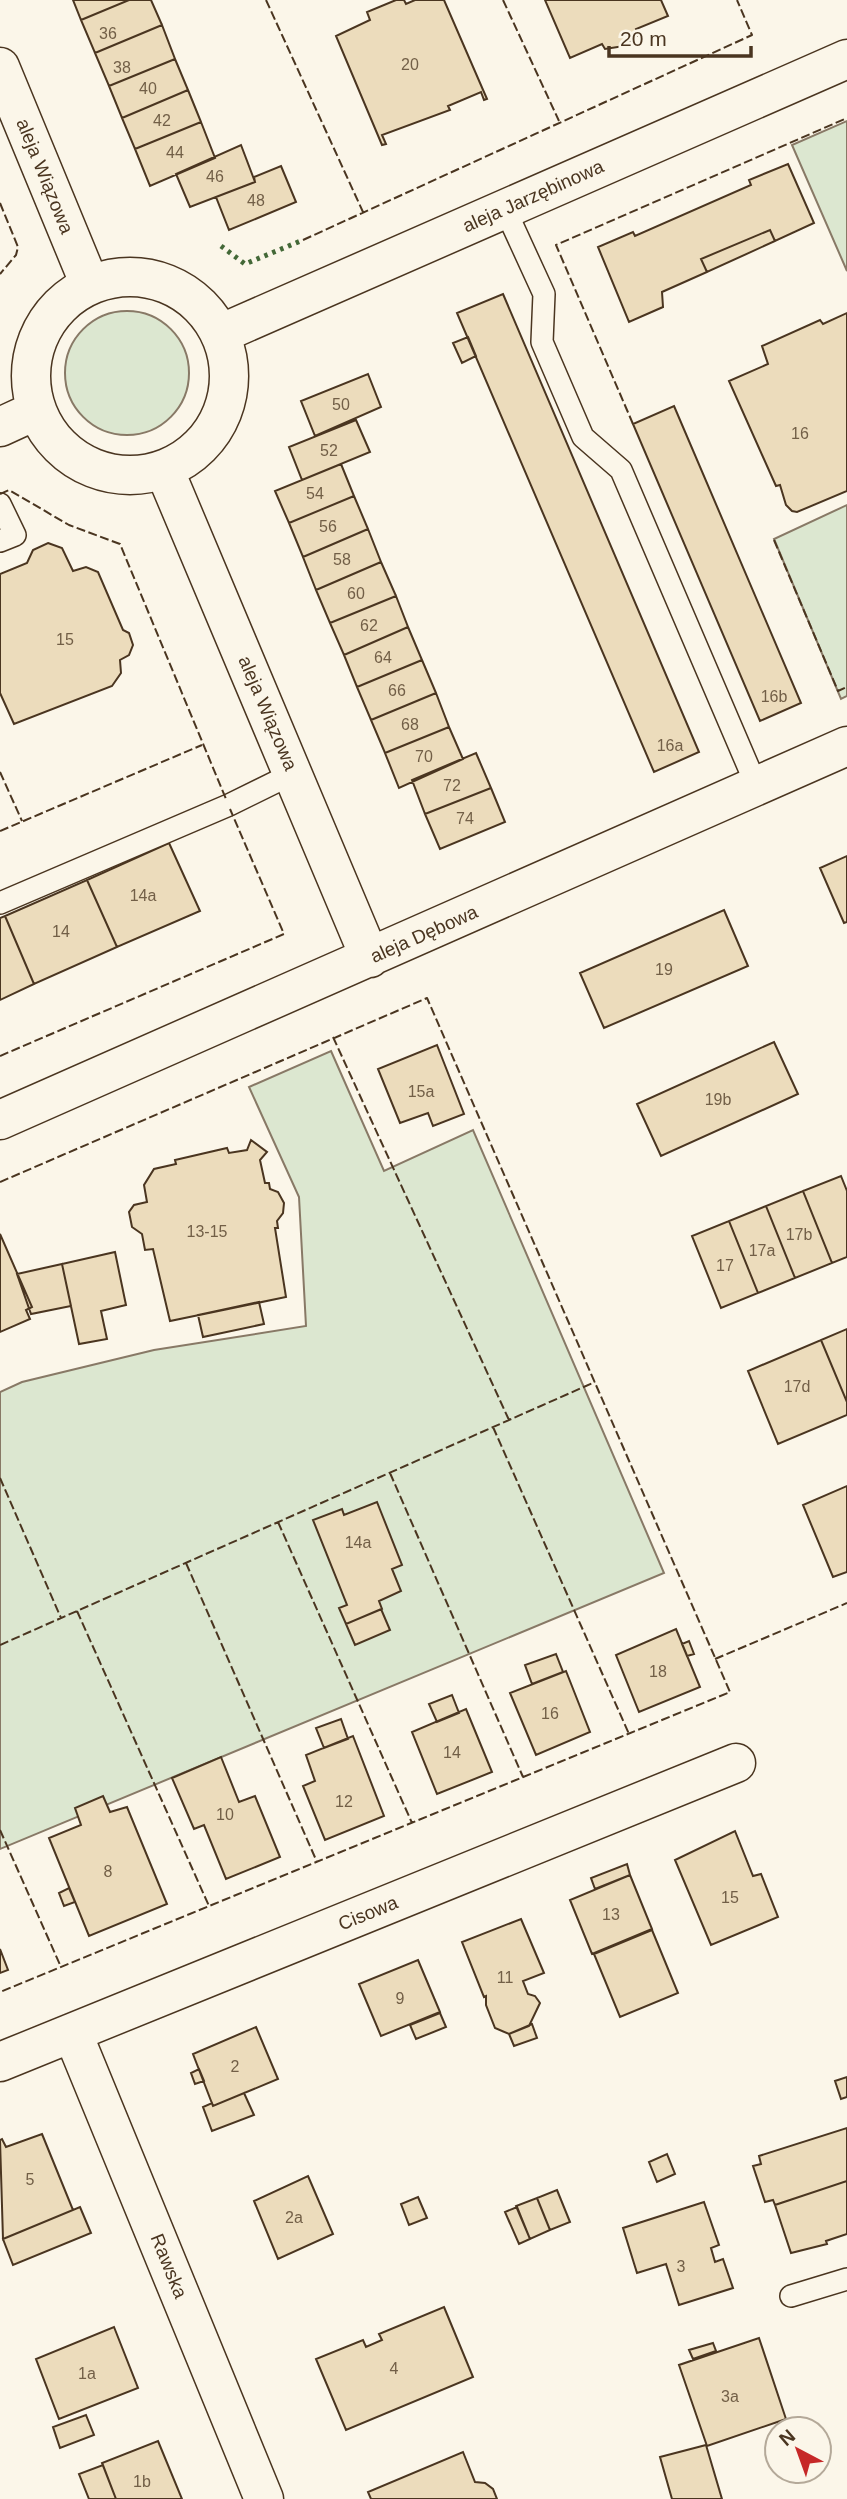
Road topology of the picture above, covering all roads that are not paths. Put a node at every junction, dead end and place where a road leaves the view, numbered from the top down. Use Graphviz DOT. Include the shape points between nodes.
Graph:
graph roads {
  1 [pos="847,59"];
  2 [pos="0,67"];
  3 [pos="505,209"];
  4 [pos="90,285"];
  5 [pos="220,334"];
  6 [pos="37,410"];
  7 [pos="0,426"];
  8 [pos="164,469"];
  9 [pos="0,504"];
  10 [pos="0,541"];
  11 [pos="847,746"];
  12 [pos="294,773"];
  13 [pos="757,787"];
  14 [pos="0,903"];
  15 [pos="370,958"];
  16 [pos="0,1120"];
  17 [pos="736,1763"];
  18 [pos="73,2034"];
  19 [pos="0,2062"];
  20 [pos="847,2279"];
  21 [pos="791,2296"];
  22 [pos="264,2499"];
  1 -- 3 [label="street, aleja Jarzębinowa"];
  2 -- 4 [label="street, aleja Wiązowa"];
  3 -- 5 [label="street, aleja Jarzębinowa"];
  3 -- 13 [label="lane" via="544,294 542,342 583,437 621,470"];
  4 -- 5 [label="street" via="117,277 144,277 170,285 194,300"];
  4 -- 6 [label="street" via="65,301 43,327 32,357 31,389"];
  5 -- 8 [label="street" via="229,374 225,403 213,431 197,449"];
  6 -- 7 [label="street"];
  6 -- 8 [label="street" via="57,444 80,462 108,473 147,475"];
  8 -- 12 [label="street, aleja Wiązowa"];
  9 -- 10 [label="lane" via="15,535"];
  11 -- 13 [label="street, aleja Dębowa"];
  12 -- 14 [label="lane"];
  12 -- 15 [label="street, aleja Wiązowa"];
  13 -- 15 [label="street, aleja Dębowa"];
  15 -- 16 [label="street, aleja Dębowa"];
  17 -- 18 [label="street, Cisowa"];
  18 -- 19 [label="street, Cisowa"];
  18 -- 22 [label="street, Rawska"];
  20 -- 21 [label="lane"];
}
